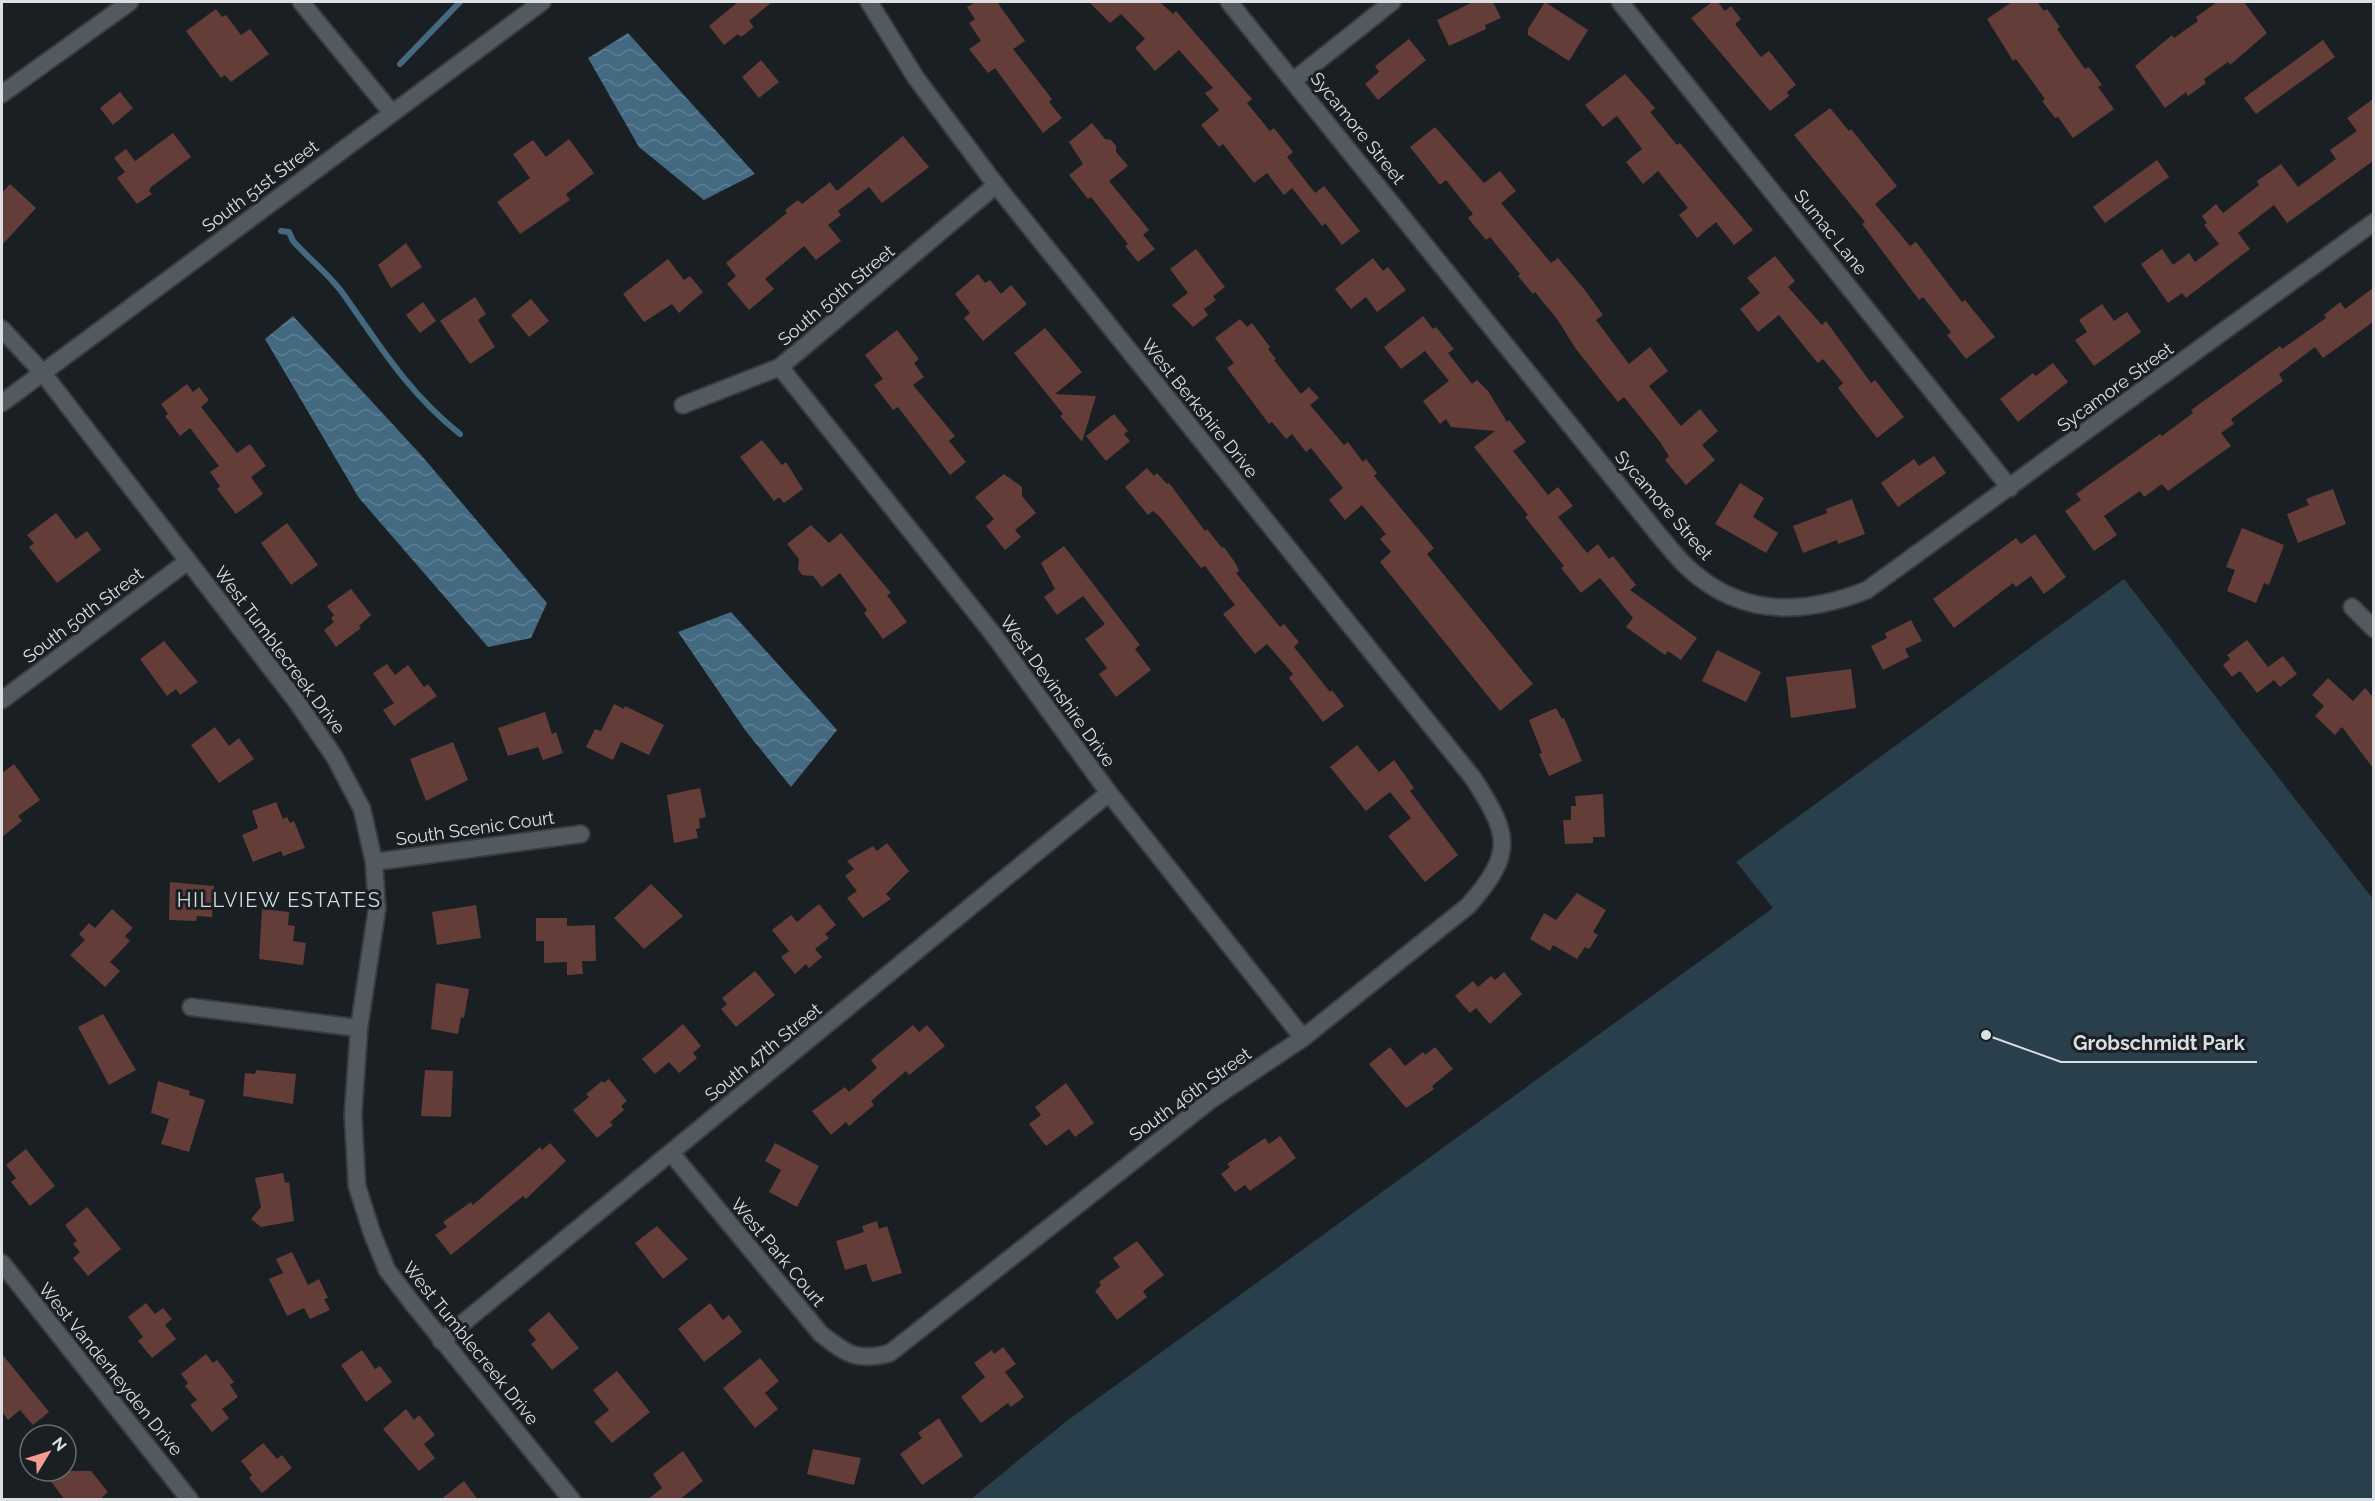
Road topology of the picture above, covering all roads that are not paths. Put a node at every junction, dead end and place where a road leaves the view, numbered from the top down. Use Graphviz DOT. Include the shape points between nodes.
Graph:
graph roads {
  1 [pos="130,2"];
  2 [pos="301,2"];
  3 [pos="542,2"];
  4 [pos="869,2"];
  5 [pos="1229,2"];
  6 [pos="1392,2"];
  7 [pos="1620,2"];
  8 [pos="1294,80"];
  9 [pos="3,90"];
  10 [pos="392,112"];
  11 [pos="996,185"];
  12 [pos="2373,222"];
  13 [pos="2,329"];
  14 [pos="780,368"];
  15 [pos="42,372"];
  16 [pos="2,403"];
  17 [pos="683,405"];
  18 [pos="2010,488"];
  19 [pos="188,561"];
  20 [pos="2352,607"];
  21 [pos="2373,629"];
  22 [pos="2,700"];
  23 [pos="1109,793"];
  24 [pos="581,834"];
  25 [pos="1504,835"];
  26 [pos="374,862"];
  27 [pos="191,1007"];
  28 [pos="359,1028"];
  29 [pos="1303,1038"];
  30 [pos="670,1153"];
  31 [pos="2,1263"];
  32 [pos="441,1341"];
  33 [pos="869,1359"];
  34 [pos="190,1500"];
  35 [pos="572,1500"];
  1 -- 9 [label="street"];
  2 -- 10 [label="street"];
  3 -- 10 [label="street, South 51st Street"];
  4 -- 11 [label="street, West Berkshire Drive" via="916,78"];
  5 -- 8 [label="street, Sycamore Street"];
  6 -- 8 [label="street"];
  7 -- 18 [label="street, Sumac Lane"];
  8 -- 18 [label="street, Sycamore Street" via="1658,534 1686,566 1714,587 1751,604 1778,608 1805,609 1835,603 1867,590"];
  10 -- 15 [label="street, South 51st Street"];
  11 -- 14 [label="street, South 50th Street"];
  11 -- 25 [label="street, West Berkshire Drive" via="1473,778 1494,810"];
  12 -- 18 [label="street, Sycamore Street"];
  13 -- 15 [label="street, West Tumblecreek Drive"];
  14 -- 17 [label="street, South 50th Street"];
  14 -- 23 [label="street, West Devinshire Drive" via="993,634"];
  15 -- 16 [label="street, South 51st Street"];
  15 -- 19 [label="street, West Tumblecreek Drive"];
  19 -- 22 [label="street, South 50th Street"];
  19 -- 26 [label="street, West Tumblecreek Drive" via="334,756 362,809"];
  20 -- 21 [label="street"];
  23 -- 29 [label="street, West Devinshire Drive"];
  23 -- 30 [label="street, South 47th Street"];
  24 -- 26 [label="street, South Scenic Court"];
  25 -- 29 [label="street, South 46th Street" via="1491,880 1468,906"];
  26 -- 28 [label="street, West Tumblecreek Drive" via="377,909"];
  27 -- 28 [label="street"];
  28 -- 32 [label="street, West Tumblecreek Drive" via="353,1114 357,1186 387,1269"];
  29 -- 33 [label="street, South 46th Street" via="1212,1099 890,1353"];
  30 -- 32 [label="street, South 47th Street"];
  30 -- 33 [label="street, West Park Court" via="820,1334 847,1354"];
  31 -- 34 [label="street, West Vanderheyden Drive"];
  32 -- 35 [label="street, West Tumblecreek Drive"];
}
